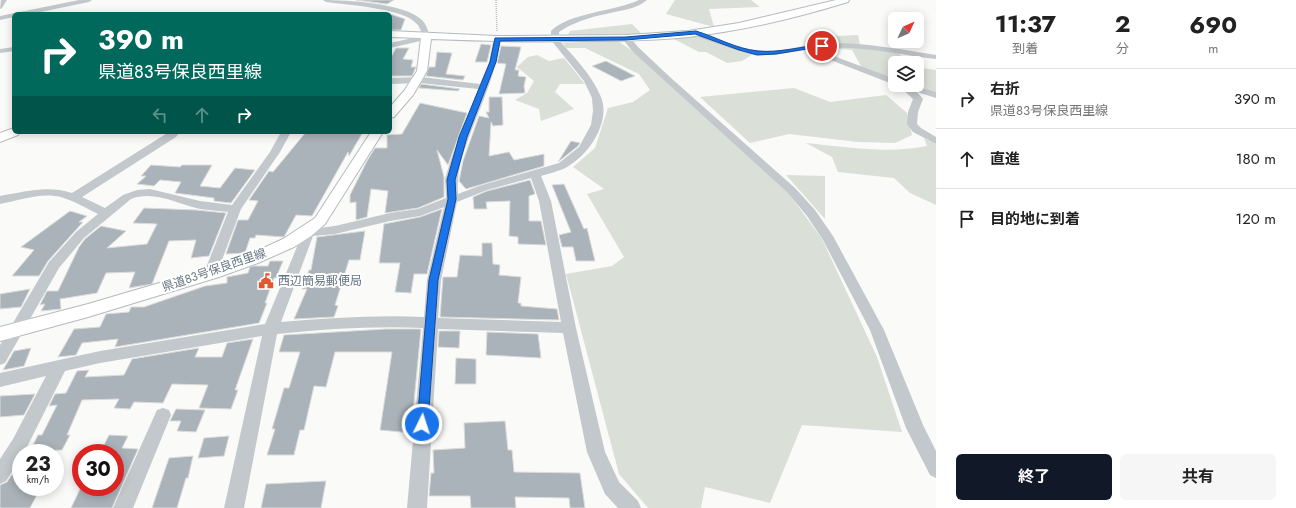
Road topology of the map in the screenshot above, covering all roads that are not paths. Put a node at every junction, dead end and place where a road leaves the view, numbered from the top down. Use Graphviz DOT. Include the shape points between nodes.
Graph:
graph roads {
  1 [pos="89,0"];
  2 [pos="326,0"];
  3 [pos="644,0"];
  4 [pos="844,0"];
  5 [pos="30,12"];
  6 [pos="12,15"];
  7 [pos="0,18"];
  8 [pos="696,33"];
  9 [pos="392,34"];
  10 [pos="426,37"];
  11 [pos="626,38"];
  12 [pos="497,39"];
  13 [pos="555,40"];
  14 [pos="392,45"];
  15 [pos="806,48"];
  16 [pos="12,49"];
  17 [pos="0,51"];
  18 [pos="936,57"];
  19 [pos="888,79"];
  20 [pos="418,80"];
  21 [pos="392,81"];
  22 [pos="484,87"];
  23 [pos="924,91"];
  24 [pos="912,92"];
  25 [pos="936,95"];
  26 [pos="392,112"];
  27 [pos="12,133"];
  28 [pos="173,134"];
  29 [pos="285,134"];
  30 [pos="376,134"];
  31 [pos="0,138"];
  32 [pos="936,141"];
  33 [pos="535,174"];
  34 [pos="73,197"];
  35 [pos="452,199"];
  36 [pos="0,200"];
  37 [pos="235,209"];
  38 [pos="107,214"];
  39 [pos="308,233"];
  40 [pos="211,273"];
  41 [pos="430,322"];
  42 [pos="271,328"];
  43 [pos="569,328"];
  44 [pos="17,330"];
  45 [pos="0,334"];
  46 [pos="0,359"];
  47 [pos="59,367"];
  48 [pos="0,380"];
  49 [pos="163,415"];
  50 [pos="936,469"];
  51 [pos="0,475"];
  52 [pos="123,508"];
  53 [pos="234,508"];
  54 [pos="417,508"];
  55 [pos="631,508"];
  1 -- 5 [label="street"];
  2 -- 10 [label="street" via="407,14 420,21"];
  3 -- 13 [label="street" via="630,7 603,12 564,25 556,31"];
  4 -- 8 [label="main road" via="776,18"];
  6 -- 7 [label="street"];
  8 -- 11 [label="main road"];
  8 -- 15 [label="street" via="757,53"];
  9 -- 10 [label="main road"];
  10 -- 12 [label="main road"];
  10 -- 14 [label="street"];
  10 -- 20 [label="main road" via="422,72"];
  11 -- 13 [label="main road"];
  11 -- 50 [label="street" via="668,80 790,190 811,213 829,239 877,330 915,428"];
  12 -- 13 [label="main road"];
  12 -- 22 [label="street" via="493,62"];
  13 -- 33 [label="street" via="588,80 597,98 596,125 583,149 574,157 563,165"];
  15 -- 18 [label="street" via="849,45"];
  15 -- 19 [label="street"];
  16 -- 17 [label="street"];
  20 -- 21 [label="street"];
  20 -- 22 [label="street"];
  20 -- 26 [label="main road"];
  22 -- 35 [label="street" via="456,159 451,180"];
  23 -- 25 [label="street"];
  24 -- 32 [label="street" via="918,99 912,124 917,130"];
  27 -- 31 [label="main road"];
  28 -- 34 [label="street"];
  29 -- 37 [label="street" via="278,149"];
  30 -- 39 [label="main road, 県道83号保良西里線" via="320,221"];
  33 -- 35 [label="street"];
  33 -- 43 [label="street" via="545,201"];
  34 -- 36 [label="street" via="57,192 46,192"];
  34 -- 38 [label="street"];
  35 -- 39 [label="street" via="420,212 390,216 335,230"];
  35 -- 41 [label="street" via="434,280"];
  37 -- 38 [label="street" via="200,205 150,192 127,197"];
  37 -- 40 [label="street"];
  38 -- 44 [label="street" via="80,236 54,265"];
  39 -- 40 [label="main road, 県道83号保良西里線" via="254,258"];
  39 -- 42 [label="street"];
  40 -- 44 [label="main road, 県道83号保良西里線"];
  41 -- 42 [label="street" via="385,320"];
  41 -- 43 [label="street"];
  41 -- 54 [label="street"];
  42 -- 47 [label="street" via="100,357"];
  42 -- 53 [label="street"];
  43 -- 55 [label="street" via="596,452 612,488"];
  44 -- 45 [label="main road, 県道83号保良西里線"];
  44 -- 46 [label="street"];
  47 -- 48 [label="street"];
  47 -- 51 [label="street" via="19,445"];
  49 -- 52 [label="street"];
}
